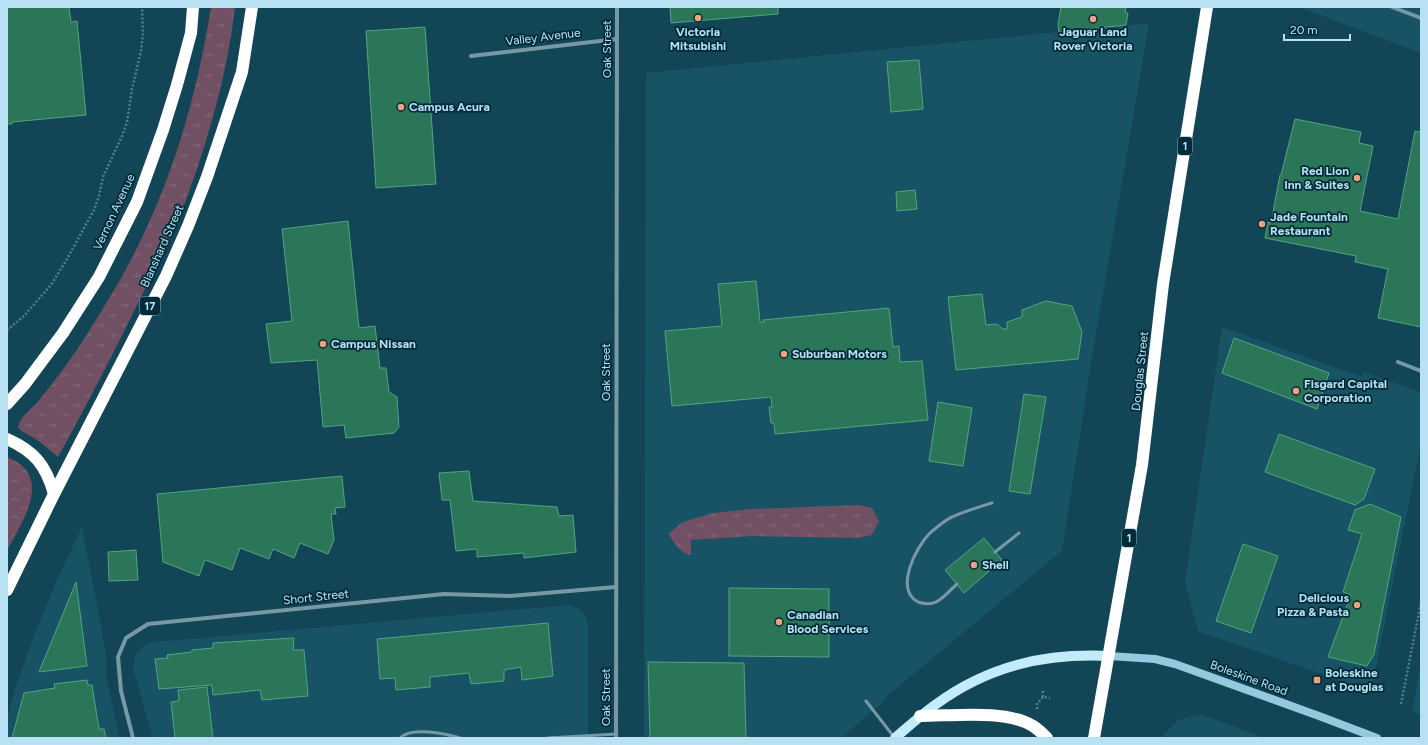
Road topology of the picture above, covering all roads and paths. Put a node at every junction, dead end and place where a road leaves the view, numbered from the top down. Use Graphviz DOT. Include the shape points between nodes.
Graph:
graph roads {
  1 [pos="142,7"];
  2 [pos="193,7"];
  3 [pos="252,7"];
  4 [pos="617,7"];
  5 [pos="1207,7"];
  6 [pos="1392,7"];
  7 [pos="1421,18"];
  8 [pos="617,39"];
  9 [pos="472,56"];
  10 [pos="7,330"];
  11 [pos="1398,362"];
  12 [pos="1421,371"];
  13 [pos="7,404"];
  14 [pos="7,439"];
  15 [pos="54,494"];
  16 [pos="992,503"];
  17 [pos="1019,533"];
  18 [pos="996,552"];
  19 [pos="957,584"];
  20 [pos="616,587"];
  21 [pos="7,590"];
  22 [pos="1421,602"];
  23 [pos="1109,656"];
  24 [pos="1043,691"];
  25 [pos="1043,697"];
  26 [pos="1050,698"];
  27 [pos="866,701"];
  28 [pos="1401,704"];
  29 [pos="1036,709"];
  30 [pos="920,716"];
  31 [pos="616,736"];
  32 [pos="133,738"];
  33 [pos="400,738"];
  34 [pos="460,738"];
  35 [pos="547,738"];
  36 [pos="895,738"];
  37 [pos="1047,738"];
  38 [pos="1094,738"];
  39 [pos="1378,738"];
  1 -- 10 [label="path" via="141,52 127,122 103,177 94,210 51,285 24,316"];
  2 -- 13 [label="highway, Vernon Avenue" via="191,33 170,107 137,202 99,277 63,333"];
  3 -- 15 [label="highway, Blanshard Street / 17" via="242,72 188,226 166,276"];
  4 -- 8 [label="street, Oak Street"];
  5 -- 23 [label="highway, Douglas Street / 1" via="1164,284 1142,465"];
  6 -- 7 [label="street"];
  8 -- 9 [label="street, Valley Avenue"];
  8 -- 20 [label="street, Oak Street"];
  11 -- 12 [label="street"];
  14 -- 15 [label="highway" via="29,451 38,460 45,470"];
  15 -- 21 [label="highway, Blanshard Street / 17"];
  16 -- 19 [label="lane" via="950,518 925,538 912,559 907,590 916,601 923,604 938,602"];
  17 -- 18 [label="lane"];
  20 -- 31 [label="street, Oak Street"];
  20 -- 32 [label="street, Short Street" via="510,596 444,594 148,624 126,638 118,657 121,691"];
  22 -- 28 [label="path"];
  23 -- 30 [label="main road" via="1053,657 1007,668 963,687"];
  23 -- 38 [label="highway, Douglas Street / 1"];
  23 -- 39 [label="main road, Boleskine Road" via="1155,659 1175,664"];
  24 -- 25 [label="path"];
  25 -- 26 [label="path"];
  25 -- 29 [label="path"];
  27 -- 36 [label="lane"];
  30 -- 36 [label="main road"];
  30 -- 37 [label="highway" via="1006,717 1034,726"];
  31 -- 35 [label="lane"];
  33 -- 34 [label="lane" via="415,731 448,734"];
}
